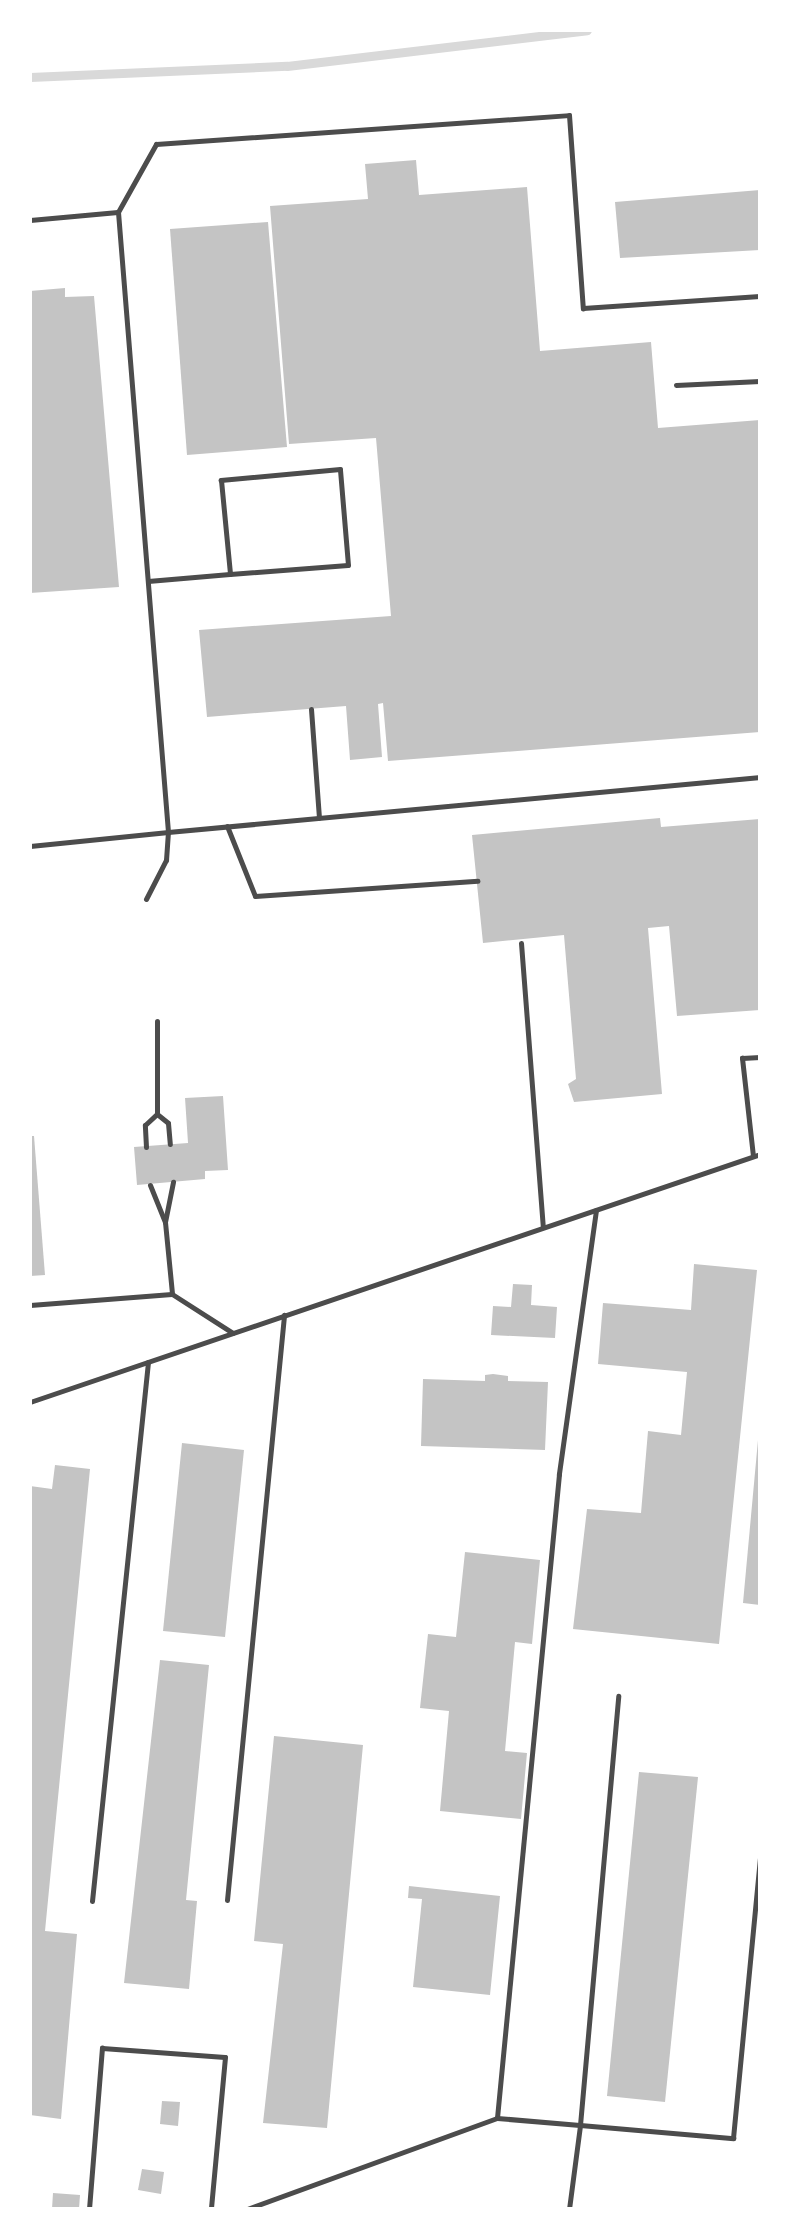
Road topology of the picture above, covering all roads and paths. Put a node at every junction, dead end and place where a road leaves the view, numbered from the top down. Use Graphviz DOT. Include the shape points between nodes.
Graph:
graph roads {
  1 [pos="118,212"];
  2 [pos="30,220"];
  3 [pos="760,296"];
  4 [pos="760,381"];
  5 [pos="676,385"];
  6 [pos="230,574"];
  7 [pos="148,581"];
  8 [pos="311,709"];
  9 [pos="760,777"];
  10 [pos="319,818"];
  11 [pos="227,826"];
  12 [pos="168,832"];
  13 [pos="30,846"];
  14 [pos="477,881"];
  15 [pos="146,899"];
  16 [pos="521,943"];
  17 [pos="157,1021"];
  18 [pos="760,1057"];
  19 [pos="157,1114"];
  20 [pos="170,1144"];
  21 [pos="146,1147"];
  22 [pos="760,1154"];
  23 [pos="753,1156"];
  24 [pos="173,1182"];
  25 [pos="150,1185"];
  26 [pos="596,1210"];
  27 [pos="165,1222"];
  28 [pos="543,1227"];
  29 [pos="172,1294"];
  30 [pos="30,1305"];
  31 [pos="284,1315"];
  32 [pos="233,1333"];
  33 [pos="148,1362"];
  34 [pos="30,1402"];
  35 [pos="618,1696"];
  36 [pos="760,1858"];
  37 [pos="226,1900"];
  38 [pos="93,1901"];
  39 [pos="497,2118"];
  40 [pos="579,2125"];
  41 [pos="89,2209"];
  42 [pos="211,2209"];
  43 [pos="247,2209"];
  44 [pos="554,2209"];
  45 [pos="563,2209"];
  46 [pos="569,2209"];
  1 -- 2 [label="lane"];
  1 -- 3 [label="lane" via="156,144 569,115 583,307"];
  1 -- 7 [label="lane"];
  4 -- 5 [label="lane"];
  6 -- 6 [label="lane" via="348,565 340,469 221,480"];
  6 -- 7 [label="lane"];
  7 -- 12 [label="lane"];
  8 -- 10 [label="lane"];
  9 -- 10 [label="lane"];
  10 -- 11 [label="lane"];
  11 -- 12 [label="lane"];
  11 -- 14 [label="lane" via="255,896"];
  12 -- 13 [label="lane"];
  12 -- 15 [label="lane" via="166,860"];
  16 -- 28 [label="lane"];
  17 -- 19 [label="lane"];
  18 -- 23 [label="lane" via="742,1058"];
  19 -- 20 [label="lane" via="168,1123"];
  19 -- 21 [label="lane" via="145,1125"];
  22 -- 23 [label="lane"];
  23 -- 26 [label="lane"];
  24 -- 27 [label="lane"];
  25 -- 27 [label="lane"];
  26 -- 28 [label="lane"];
  26 -- 39 [label="lane" via="559,1474"];
  27 -- 29 [label="lane"];
  28 -- 31 [label="lane"];
  29 -- 30 [label="lane"];
  29 -- 32 [label="lane"];
  31 -- 32 [label="lane"];
  31 -- 37 [label="lane"];
  32 -- 33 [label="lane"];
  33 -- 34 [label="lane"];
  33 -- 38 [label="lane"];
  35 -- 40 [label="lane"];
  36 -- 40 [label="lane" via="733,2137"];
  39 -- 40 [label="lane"];
  39 -- 43 [label="lane"];
  40 -- 46 [label="lane"];
  41 -- 42 [label="lane" via="102,2048 225,2057"];
  44 -- 45 [label="lane"];
}
